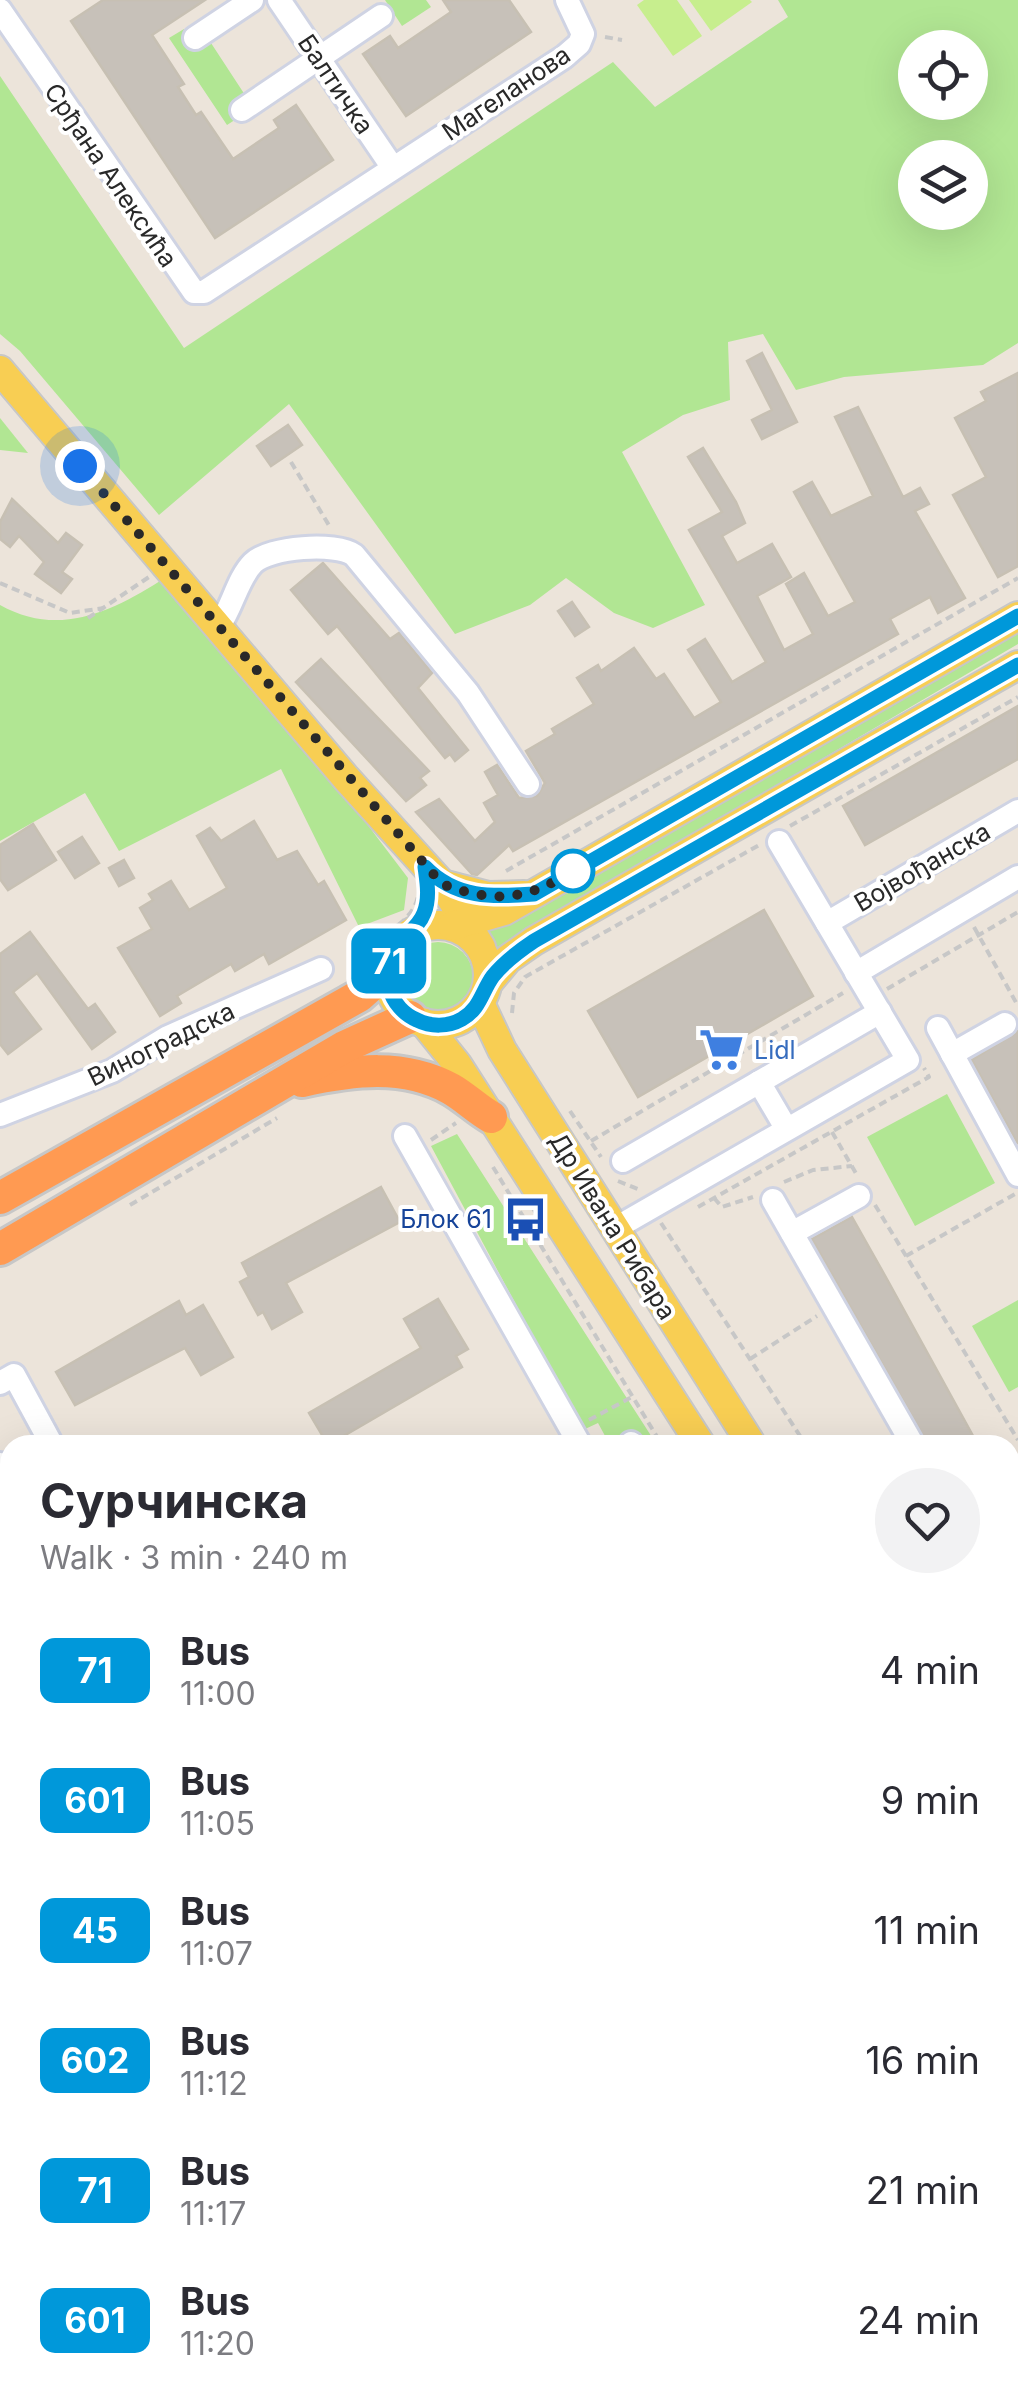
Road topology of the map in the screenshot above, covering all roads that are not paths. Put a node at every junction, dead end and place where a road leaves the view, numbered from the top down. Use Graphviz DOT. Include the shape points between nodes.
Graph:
graph roads {
  1 [pos="252,0"];
  2 [pos="278,0"];
  3 [pos="566,0"];
  4 [pos="0,10"];
  5 [pos="381,16"];
  6 [pos="195,38"];
  7 [pos="318,58"];
  8 [pos="242,110"];
  9 [pos="392,168"];
  10 [pos="0,370"];
  11 [pos="1018,616"];
  12 [pos="218,627"];
  13 [pos="1018,665"];
  14 [pos="528,784"];
  15 [pos="1018,812"];
  16 [pos="778,842"];
  17 [pos="434,876"];
  18 [pos="1018,877"];
  19 [pos="521,895"];
  20 [pos="827,922"];
  21 [pos="416,929"];
  22 [pos="467,932"];
  23 [pos="320,969"];
  24 [pos="388,970"];
  25 [pos="846,976"];
  26 [pos="484,993"];
  27 [pos="880,1012"];
  28 [pos="1012,1015"];
  29 [pos="417,1020"];
  30 [pos="938,1028"];
  31 [pos="952,1054"];
  32 [pos="759,1082"];
  33 [pos="284,1098"];
  34 [pos="0,1115"];
  35 [pos="473,1122"];
  36 [pos="786,1128"];
  37 [pos="410,1144"];
  38 [pos="623,1161"];
  39 [pos="1018,1175"];
  40 [pos="862,1189"];
  41 [pos="0,1198"];
  42 [pos="773,1200"];
  43 [pos="614,1229"];
  44 [pos="792,1233"];
  45 [pos="0,1250"];
  46 [pos="0,1383"];
  47 [pos="47,1435"];
  48 [pos="575,1435"];
  49 [pos="694,1435"];
  50 [pos="746,1435"];
  51 [pos="907,1435"];
  1 -- 6 [label="street"];
  2 -- 7 [label="street, Балтичка"];
  3 -- 9 [label="street, Магеланова" via="582,34 579,44"];
  4 -- 9 [label="street, Срђана Алексића" via="194,292 204,292"];
  5 -- 7 [label="street"];
  7 -- 8 [label="street"];
  7 -- 9 [label="street, Балтичка"];
  10 -- 12 [label="main road"];
  11 -- 19 [label="main road"];
  12 -- 14 [label="street" via="255,561 336,546 354,554 461,684"];
  12 -- 17 [label="main road"];
  13 -- 26 [label="main road" via="534,941 508,959"];
  15 -- 20 [label="street, Војвођанска"];
  16 -- 20 [label="street"];
  17 -- 19 [label="main road" via="478,895"];
  17 -- 21 [label="main road"];
  17 -- 22 [label="main road"];
  18 -- 25 [label="street"];
  19 -- 22 [label="main road"];
  20 -- 25 [label="street"];
  21 -- 22 [label="main road"];
  21 -- 24 [label="main road" via="396,946"];
  22 -- 26 [label="main road"];
  23 -- 34 [label="street, Виноградска" via="168,1037 112,1071"];
  24 -- 29 [label="main road" via="392,997"];
  24 -- 41 [label="highway" via="359,996"];
  25 -- 27 [label="street"];
  26 -- 29 [label="main road" via="455,1022"];
  26 -- 43 [label="main road, Др Ивана Рибара" via="502,1050"];
  27 -- 32 [label="street"];
  27 -- 36 [label="street" via="908,1060"];
  28 -- 31 [label="street"];
  29 -- 33 [label="highway" via="380,1027"];
  29 -- 35 [label="main road, Др Ивана Рибара"];
  30 -- 31 [label="street"];
  31 -- 39 [label="street"];
  32 -- 36 [label="street"];
  32 -- 38 [label="street"];
  33 -- 35 [label="highway" via="342,1072 410,1073 452,1090"];
  33 -- 45 [label="highway"];
  35 -- 49 [label="main road, Др Ивана Рибара"];
  36 -- 43 [label="street" via="657,1216"];
  37 -- 48 [label="street"];
  40 -- 44 [label="street"];
  42 -- 44 [label="street"];
  43 -- 50 [label="main road, Др Ивана Рибара"];
  44 -- 51 [label="street"];
  46 -- 47 [label="street" via="14,1375"];
}
